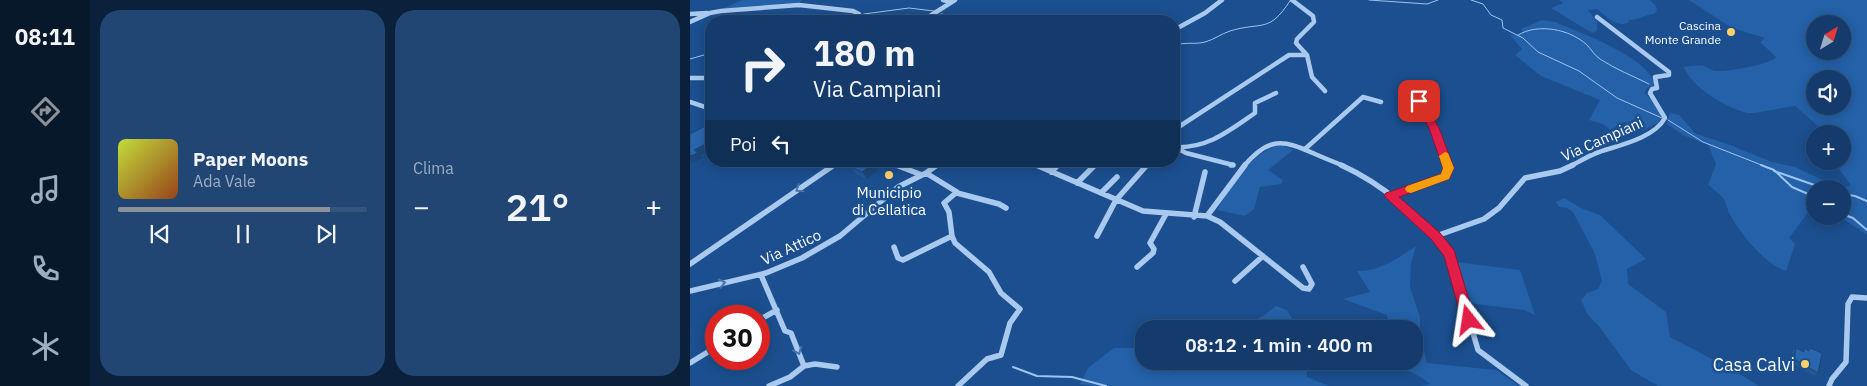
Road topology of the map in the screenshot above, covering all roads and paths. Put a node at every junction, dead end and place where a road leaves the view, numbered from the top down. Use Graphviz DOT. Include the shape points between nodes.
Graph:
graph roads {
  1 [pos="804,0"];
  2 [pos="943,0"];
  3 [pos="1222,0"];
  4 [pos="1292,0"];
  5 [pos="953,1"];
  6 [pos="799,5"];
  7 [pos="710,13"];
  8 [pos="690,14"];
  9 [pos="705,15"];
  10 [pos="706,15"];
  11 [pos="859,15"];
  12 [pos="931,15"];
  13 [pos="1597,17"];
  14 [pos="690,22"];
  15 [pos="1180,26"];
  16 [pos="1307,56"];
  17 [pos="690,78"];
  18 [pos="705,78"];
  19 [pos="1325,91"];
  20 [pos="1276,93"];
  21 [pos="1419,101"];
  22 [pos="690,102"];
  23 [pos="1381,102"];
  24 [pos="705,107"];
  25 [pos="1180,126"];
  26 [pos="1180,147"];
  27 [pos="1305,149"];
  28 [pos="1180,150"];
  29 [pos="1232,165"];
  30 [pos="830,167"];
  31 [pos="904,167"];
  32 [pos="934,167"];
  33 [pos="1041,167"];
  34 [pos="1056,167"];
  35 [pos="1092,167"];
  36 [pos="1145,167"];
  37 [pos="1051,172"];
  38 [pos="1205,172"];
  39 [pos="926,174"];
  40 [pos="1117,177"];
  41 [pos="1077,182"];
  42 [pos="957,193"];
  43 [pos="1101,193"];
  44 [pos="1390,196"];
  45 [pos="1116,200"];
  46 [pos="1008,207"];
  47 [pos="1166,214"];
  48 [pos="1207,216"];
  49 [pos="1194,217"];
  50 [pos="952,236"];
  51 [pos="1097,236"];
  52 [pos="1436,236"];
  53 [pos="894,247"];
  54 [pos="1263,256"];
  55 [pos="690,264"];
  56 [pos="1137,267"];
  57 [pos="1303,267"];
  58 [pos="761,275"];
  59 [pos="1236,281"];
  60 [pos="690,291"];
  61 [pos="1867,298"];
  62 [pos="777,310"];
  63 [pos="770,314"];
  64 [pos="705,354"];
  65 [pos="690,364"];
  66 [pos="804,366"];
  67 [pos="836,367"];
  68 [pos="769,386"];
  69 [pos="958,386"];
  70 [pos="1526,386"];
  71 [pos="1830,386"];
  1 -- 6 [label="street"];
  2 -- 5 [label="street"];
  3 -- 15 [label="street"];
  4 -- 16 [label="street" via="1313,16 1314,22 1296,43"];
  5 -- 12 [label="street"];
  6 -- 7 [label="street"];
  6 -- 11 [label="street" via="853,11"];
  7 -- 8 [label="street"];
  7 -- 10 [label="street"];
  9 -- 14 [label="street"];
  13 -- 52 [label="street, Via Campiani" via="1669,72 1669,75 1656,77 1657,88 1650,93 1663,113 1663,122 1625,145 1599,152 1560,171 1525,178 1499,208 1484,218"];
  16 -- 19 [label="street" via="1312,76"];
  16 -- 25 [label="street" via="1289,55"];
  17 -- 18 [label="street"];
  20 -- 26 [label="street" via="1256,103 1255,113 1205,145"];
  21 -- 44 [label="street" via="1434,128 1449,168 1446,176"];
  22 -- 24 [label="street"];
  23 -- 27 [label="street" via="1363,97"];
  27 -- 44 [label="street" via="1365,177"];
  27 -- 48 [label="street" via="1284,142 1274,142 1265,148 1242,168 1216,208"];
  28 -- 29 [label="street"];
  30 -- 55 [label="street, one-way"];
  31 -- 39 [label="street"];
  32 -- 39 [label="street, Via Attico"];
  33 -- 37 [label="street"];
  34 -- 37 [label="street"];
  35 -- 41 [label="street"];
  36 -- 45 [label="street"];
  37 -- 41 [label="street"];
  38 -- 49 [label="street"];
  39 -- 42 [label="street"];
  39 -- 58 [label="street, Via Attico" via="887,194 830,243"];
  40 -- 43 [label="street"];
  41 -- 43 [label="street"];
  42 -- 46 [label="street"];
  42 -- 50 [label="street" via="944,203 950,217"];
  43 -- 45 [label="street"];
  44 -- 52 [label="street"];
  45 -- 47 [label="street" via="1143,211"];
  45 -- 51 [label="street"];
  47 -- 49 [label="street"];
  47 -- 56 [label="street" via="1150,243 1153,253"];
  48 -- 49 [label="street"];
  48 -- 54 [label="street" via="1220,222"];
  50 -- 53 [label="street" via="903,260 898,258"];
  50 -- 69 [label="street" via="957,246 989,272 1001,293 1020,309 1010,323 1008,338 1000,354 986,359"];
  52 -- 70 [label="street" via="1450,254 1478,350"];
  54 -- 57 [label="street" via="1309,289 1312,284"];
  54 -- 59 [label="street"];
  60 -- 58 [label="street, Via Attico, one-way"];
  58 -- 62 [label="street"];
  61 -- 71 [label="street" via="1852,297 1848,304 1846,362"];
  62 -- 63 [label="street"];
  62 -- 66 [label="street, one-way" via="785,331 791,333"];
  64 -- 65 [label="street"];
  66 -- 67 [label="street"];
  66 -- 68 [label="street" via="790,378"];
}
